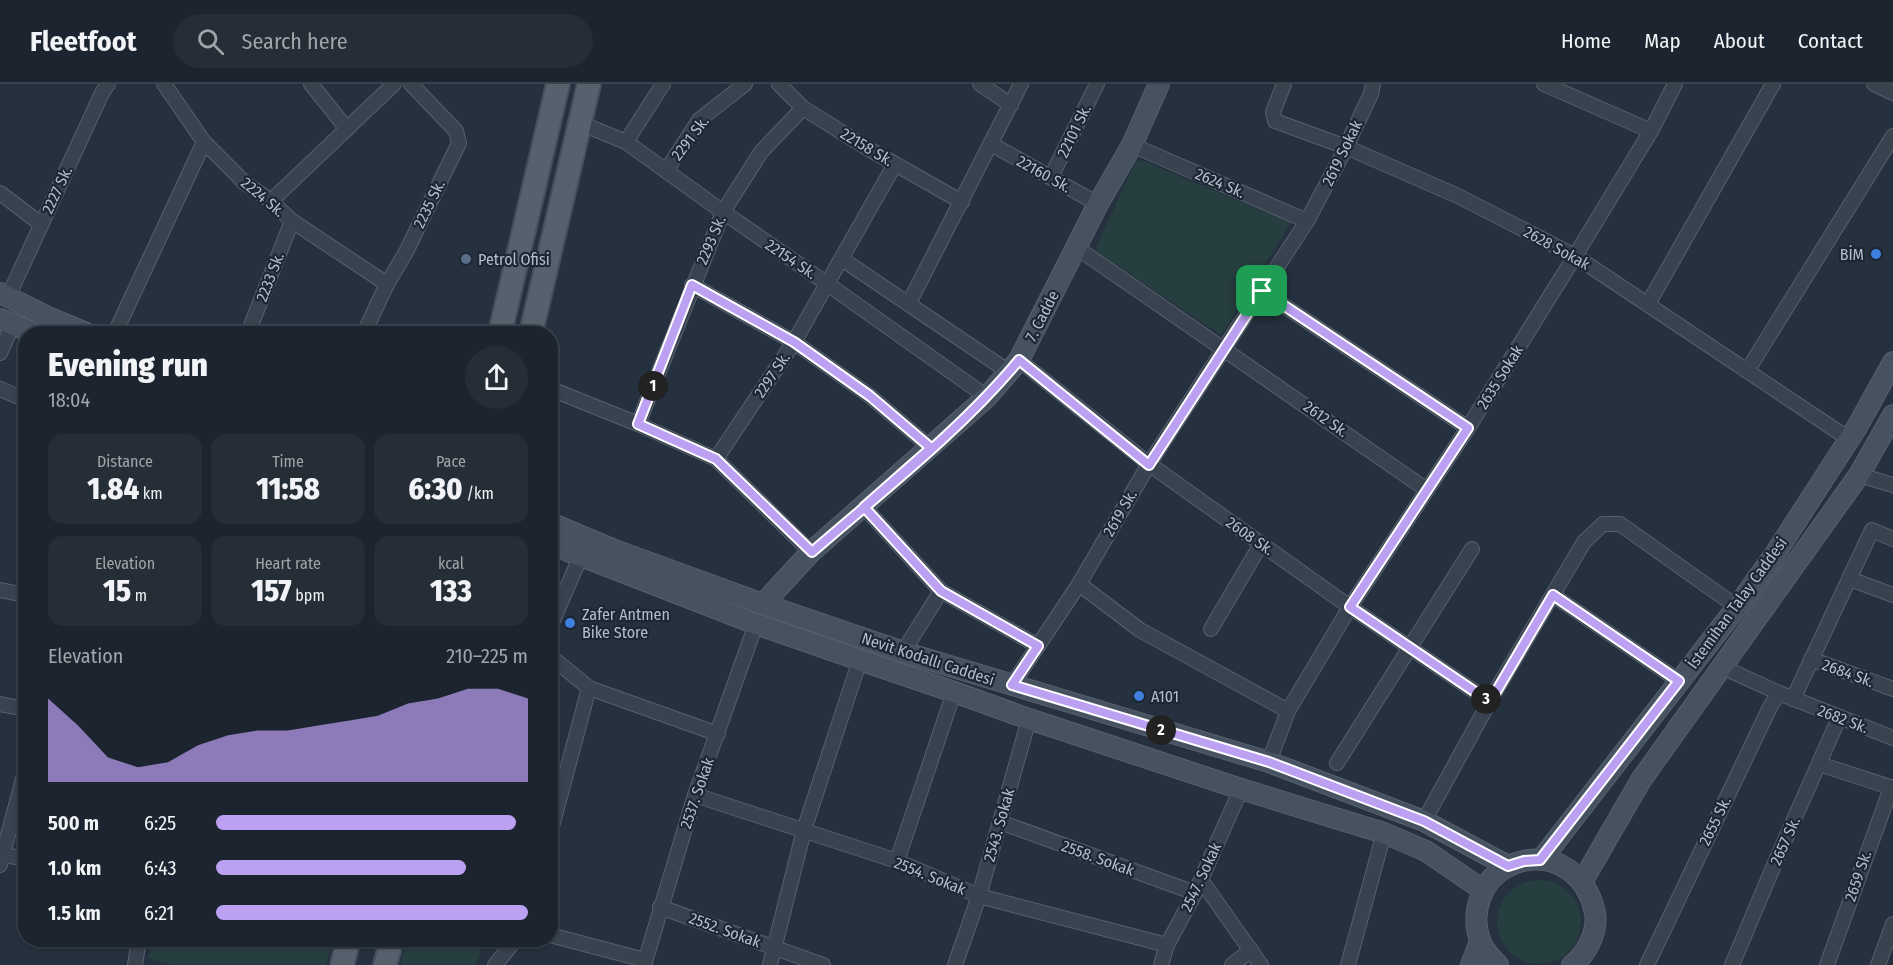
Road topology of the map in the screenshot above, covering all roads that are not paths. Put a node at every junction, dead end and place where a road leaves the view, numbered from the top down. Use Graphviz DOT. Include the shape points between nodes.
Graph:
graph roads {
  1 [pos="164,84"];
  2 [pos="311,84"];
  3 [pos="394,84"];
  4 [pos="411,84"];
  5 [pos="558,84"];
  6 [pos="572,84"];
  7 [pos="589,84"];
  8 [pos="601,84"];
  9 [pos="663,84"];
  10 [pos="745,84"];
  11 [pos="779,84"];
  12 [pos="980,84"];
  13 [pos="1021,84"];
  14 [pos="1097,84"];
  15 [pos="1159,84"];
  16 [pos="1284,84"];
  17 [pos="1373,84"];
  18 [pos="1544,84"];
  19 [pos="1675,84"];
  20 [pos="1773,84"];
  21 [pos="1874,84"];
  22 [pos="100,87"];
  23 [pos="1893,93"];
  24 [pos="1011,105"];
  25 [pos="802,108"];
  26 [pos="592,128"];
  27 [pos="347,129"];
  28 [pos="1651,131"];
  29 [pos="1893,136"];
  30 [pos="204,142"];
  31 [pos="626,142"];
  32 [pos="991,144"];
  33 [pos="1132,145"];
  34 [pos="1346,147"];
  35 [pos="896,164"];
  36 [pos="666,171"];
  37 [pos="1051,177"];
  38 [pos="0,193"];
  39 [pos="271,201"];
  40 [pos="962,202"];
  41 [pos="1098,204"];
  42 [pos="723,212"];
  43 [pos="292,221"];
  44 [pos="1307,221"];
  45 [pos="41,224"];
  46 [pos="1077,248"];
  47 [pos="1575,256"];
  48 [pos="842,259"];
  49 [pos="826,283"];
  50 [pos="387,284"];
  51 [pos="692,285"];
  52 [pos="1262,291"];
  53 [pos="4,295"];
  54 [pos="909,303"];
  55 [pos="1648,304"];
  56 [pos="6,322"];
  57 [pos="69,326"];
  58 [pos="118,326"];
  59 [pos="251,326"];
  60 [pos="367,326"];
  61 [pos="502,326"];
  62 [pos="516,326"];
  63 [pos="533,326"];
  64 [pos="549,326"];
  65 [pos="794,342"];
  66 [pos="1225,349"];
  67 [pos="0,353"];
  68 [pos="1893,362"];
  69 [pos="1014,366"];
  70 [pos="1747,370"];
  71 [pos="0,389"];
  72 [pos="558,392"];
  73 [pos="18,397"];
  74 [pos="987,397"];
  75 [pos="1893,415"];
  76 [pos="638,424"];
  77 [pos="1468,428"];
  78 [pos="1849,438"];
  79 [pos="931,448"];
  80 [pos="716,459"];
  81 [pos="1149,465"];
  82 [pos="1859,475"];
  83 [pos="1893,485"];
  84 [pos="1427,490"];
  85 [pos="864,507"];
  86 [pos="558,516"];
  87 [pos="558,526"];
  88 [pos="1893,539"];
  89 [pos="1261,544"];
  90 [pos="558,547"];
  91 [pos="612,549"];
  92 [pos="1472,549"];
  93 [pos="812,552"];
  94 [pos="558,556"];
  95 [pos="579,560"];
  96 [pos="615,569"];
  97 [pos="1850,579"];
  98 [pos="1079,584"];
  99 [pos="0,590"];
  100 [pos="941,591"];
  101 [pos="18,593"];
  102 [pos="1553,595"];
  103 [pos="1893,595"];
  104 [pos="763,604"];
  105 [pos="1350,607"];
  106 [pos="1737,607"];
  107 [pos="558,609"];
  108 [pos="756,624"];
  109 [pos="1211,629"];
  110 [pos="1038,646"];
  111 [pos="1410,648"];
  112 [pos="903,652"];
  113 [pos="1811,659"];
  114 [pos="860,660"];
  115 [pos="558,663"];
  116 [pos="1722,667"];
  117 [pos="1679,681"];
  118 [pos="1012,685"];
  119 [pos="589,688"];
  120 [pos="1893,689"];
  121 [pos="954,692"];
  122 [pos="1779,693"];
  123 [pos="1793,699"];
  124 [pos="1490,702"];
  125 [pos="0,704"];
  126 [pos="18,707"];
  127 [pos="1288,711"];
  128 [pos="1839,718"];
  129 [pos="1029,719"];
  130 [pos="718,734"];
  131 [pos="1893,738"];
  132 [pos="1269,762"];
  133 [pos="1337,764"];
  134 [pos="1819,764"];
  135 [pos="1892,788"];
  136 [pos="1241,789"];
  137 [pos="695,795"];
  138 [pos="18,797"];
  139 [pos="558,804"];
  140 [pos="1424,821"];
  141 [pos="1000,822"];
  142 [pos="804,831"];
  143 [pos="1384,833"];
  144 [pos="1,858"];
  145 [pos="18,859"];
  146 [pos="1540,860"];
  147 [pos="897,861"];
  148 [pos="1508,866"];
  149 [pos="1582,882"];
  150 [pos="1198,886"];
  151 [pos="1484,890"];
  152 [pos="979,896"];
  153 [pos="660,907"];
  154 [pos="1893,924"];
  155 [pos="558,937"];
  156 [pos="1480,941"];
  157 [pos="1167,945"];
  158 [pos="138,947"];
  159 [pos="348,947"];
  160 [pos="359,947"];
  161 [pos="375,947"];
  162 [pos="390,947"];
  163 [pos="510,947"];
  164 [pos="774,948"];
  165 [pos="1251,950"];
  166 [pos="1592,957"];
  167 [pos="644,962"];
  168 [pos="135,965"];
  169 [pos="342,965"];
  170 [pos="354,965"];
  171 [pos="370,965"];
  172 [pos="385,965"];
  173 [pos="495,965"];
  174 [pos="770,965"];
  175 [pos="823,965"];
  176 [pos="954,965"];
  177 [pos="1161,965"];
  178 [pos="1232,965"];
  179 [pos="1261,965"];
  180 [pos="1348,965"];
  181 [pos="1471,965"];
  182 [pos="1498,965"];
  183 [pos="1572,965"];
  184 [pos="1647,965"];
  185 [pos="1732,965"];
  186 [pos="1827,965"];
  187 [pos="1878,965"];
  1 -- 30 [label="street, 2224 Sk."];
  2 -- 27 [label="street"];
  3 -- 27 [label="street"];
  4 -- 50 [label="street, 2235 Sk." via="456,131 459,143"];
  5 -- 61 [label="main road"];
  6 -- 62 [label="main road"];
  7 -- 63 [label="main road"];
  8 -- 26 [label="main road"];
  9 -- 31 [label="street"];
  10 -- 36 [label="street, 2291 Sk." via="699,120"];
  11 -- 25 [label="street, 22158 Sk."];
  12 -- 24 [label="street"];
  13 -- 24 [label="street"];
  14 -- 37 [label="street, 22101 Sk."];
  15 -- 33 [label="main road, 7. Cadde"];
  16 -- 34 [label="street, 2628 Sokak" via="1273,112 1275,121"];
  17 -- 34 [label="street, 2619 Sokak"];
  18 -- 28 [label="street"];
  19 -- 28 [label="street, 2635 Sokak"];
  20 -- 55 [label="street"];
  21 -- 23 [label="street"];
  22 -- 45 [label="street, 2227 Sk."];
  24 -- 32 [label="street"];
  25 -- 35 [label="street, 22158 Sk."];
  25 -- 42 [label="street, 2293 Sk." via="761,152"];
  26 -- 31 [label="street, 22154 Sk."];
  26 -- 64 [label="main road"];
  27 -- 39 [label="street"];
  28 -- 47 [label="street, 2635 Sokak"];
  29 -- 70 [label="street"];
  30 -- 39 [label="street, 2224 Sk." via="245,183"];
  30 -- 58 [label="street"];
  31 -- 36 [label="street, 22154 Sk."];
  32 -- 37 [label="street, 22160 Sk."];
  32 -- 40 [label="street"];
  33 -- 41 [label="main road, 7. Cadde"];
  33 -- 44 [label="street, 2624 Sk."];
  34 -- 44 [label="street, 2619 Sokak"];
  34 -- 47 [label="street, 2628 Sokak" via="1458,196"];
  35 -- 40 [label="street, 22158 Sk."];
  35 -- 48 [label="street, 2297 Sk."];
  36 -- 42 [label="street, 22154 Sk."];
  37 -- 41 [label="street, 22160 Sk."];
  38 -- 45 [label="street"];
  39 -- 43 [label="street, 2224 Sk."];
  40 -- 54 [label="street"];
  41 -- 46 [label="main road, 7. Cadde"];
  42 -- 49 [label="street, 22154 Sk."];
  42 -- 51 [label="street, 2293 Sk."];
  43 -- 50 [label="street, 2224 Sk."];
  43 -- 59 [label="street, 2233 Sk."];
  44 -- 52 [label="street, 2619 Sk."];
  45 -- 53 [label="street, 2227 Sk."];
  46 -- 66 [label="street, 2612 Sk."];
  46 -- 69 [label="main road, 7. Cadde"];
  47 -- 55 [label="street, 2628 Sokak"];
  47 -- 77 [label="street, 2635 Sokak"];
  48 -- 49 [label="street, 2297 Sk."];
  48 -- 54 [label="street, 2608 Sk."];
  49 -- 65 [label="street, 2297 Sk."];
  49 -- 74 [label="street, 22154 Sk."];
  50 -- 60 [label="street, 2235 Sk."];
  51 -- 65 [label="street"];
  51 -- 76 [label="street, 2293 Sk."];
  52 -- 66 [label="street, 2619 Sk."];
  52 -- 77 [label="street"];
  53 -- 57 [label="main road"];
  54 -- 69 [label="street, 2608 Sk."];
  55 -- 70 [label="street, 2628 Sokak"];
  56 -- 67 [label="street"];
  65 -- 79 [label="street" via="870,396"];
  65 -- 80 [label="street, 2297 Sk."];
  66 -- 81 [label="street, 2619 Sk."];
  66 -- 84 [label="street, 2612 Sk."];
  68 -- 78 [label="main road, İstemihan Talay Caddesi"];
  69 -- 74 [label="main road, 7. Cadde"];
  69 -- 81 [label="street, 2608 Sk."];
  70 -- 78 [label="street, 2628 Sokak"];
  71 -- 73 [label="street"];
  72 -- 76 [label="street"];
  74 -- 79 [label="main road, 7. Cadde"];
  75 -- 82 [label="main road, İstemihan Talay Caddesi"];
  76 -- 80 [label="street"];
  77 -- 84 [label="street, 2635 Sokak"];
  78 -- 106 [label="main road, İstemihan Talay Caddesi"];
  79 -- 85 [label="main road, 7. Cadde"];
  80 -- 93 [label="street"];
  81 -- 89 [label="street, 2608 Sk."];
  81 -- 98 [label="street, 2619 Sk."];
  82 -- 83 [label="street"];
  82 -- 116 [label="main road, İstemihan Talay Caddesi"];
  84 -- 105 [label="street, 2635 Sokak"];
  85 -- 93 [label="main road, 7. Cadde"];
  85 -- 100 [label="street"];
  86 -- 91 [label="main road"];
  87 -- 91 [label="main road, Nevit Kodallı Caddesi"];
  88 -- 97 [label="street" via="1872,530"];
  89 -- 105 [label="street, 2608 Sk."];
  89 -- 109 [label="street"];
  90 -- 96 [label="main road, Nevit Kodallı Caddesi"];
  91 -- 104 [label="main road, Nevit Kodallı Caddesi"];
  92 -- 111 [label="street"];
  93 -- 104 [label="main road, 7. Cadde"];
  94 -- 95 [label="main road"];
  95 -- 96 [label="main road"];
  95 -- 107 [label="street"];
  96 -- 108 [label="main road, Nevit Kodallı Caddesi"];
  97 -- 103 [label="street"];
  97 -- 113 [label="street"];
  98 -- 110 [label="street, 2619 Sk."];
  98 -- 127 [label="street" via="1140,630"];
  99 -- 101 [label="street"];
  100 -- 110 [label="street"];
  100 -- 112 [label="street"];
  102 -- 106 [label="street" via="1584,542 1603,524 1620,524"];
  102 -- 117 [label="street"];
  102 -- 124 [label="street"];
  104 -- 112 [label="main road, Nevit Kodallı Caddesi"];
  105 -- 111 [label="street, 2608 Sk."];
  105 -- 127 [label="street, 2635 Sokak"];
  106 -- 117 [label="main road, İstemihan Talay Caddesi"];
  108 -- 114 [label="main road, Nevit Kodallı Caddesi"];
  108 -- 130 [label="street, 2537. Sokak"];
  110 -- 118 [label="street, 2619 Sk."];
  111 -- 124 [label="street, 2608 Sk."];
  111 -- 133 [label="street"];
  112 -- 118 [label="main road, Nevit Kodallı Caddesi"];
  113 -- 120 [label="street, 2684 Sk."];
  113 -- 123 [label="street, 2684 Sk."];
  114 -- 121 [label="main road, Nevit Kodallı Caddesi"];
  114 -- 142 [label="street"];
  115 -- 119 [label="street"];
  116 -- 122 [label="street"];
  116 -- 149 [label="main road, İstemihan Talay Caddesi" via="1641,780"];
  117 -- 146 [label="main road, İstemihan Talay Caddesi"];
  118 -- 132 [label="main road, Nevit Kodallı Caddesi"];
  119 -- 130 [label="street"];
  119 -- 139 [label="street"];
  121 -- 129 [label="main road, Nevit Kodallı Caddesi"];
  121 -- 147 [label="street"];
  122 -- 123 [label="street"];
  122 -- 184 [label="street, 2655 Sk."];
  123 -- 128 [label="street, 2682 Sk."];
  124 -- 140 [label="street"];
  125 -- 126 [label="street"];
  127 -- 132 [label="street, 2635 Sokak"];
  128 -- 131 [label="street, 2682 Sk."];
  128 -- 134 [label="street, 2657 Sk."];
  129 -- 136 [label="main road, Nevit Kodallı Caddesi"];
  129 -- 141 [label="street, 2543. Sokak"];
  130 -- 137 [label="street, 2537. Sokak"];
  132 -- 140 [label="main road, Nevit Kodallı Caddesi"];
  134 -- 135 [label="street"];
  134 -- 185 [label="street, 2657 Sk."];
  135 -- 186 [label="street, 2659 Sk."];
  136 -- 143 [label="main road, Nevit Kodallı Caddesi"];
  136 -- 150 [label="street, 2547. Sokak"];
  137 -- 142 [label="street, 2554. Sokak"];
  137 -- 153 [label="street, 2537. Sokak"];
  138 -- 144 [label="street"];
  140 -- 148 [label="main road, Nevit Kodallı Caddesi"];
  141 -- 150 [label="street, 2558. Sokak"];
  141 -- 152 [label="street, 2543. Sokak"];
  142 -- 147 [label="street, 2554. Sokak"];
  142 -- 164 [label="street"];
  143 -- 151 [label="main road, Nevit Kodallı Caddesi" via="1426,850"];
  143 -- 180 [label="street"];
  144 -- 145 [label="street"];
  146 -- 148 [label="main road"];
  146 -- 149 [label="main road" via="1556,863"];
  147 -- 152 [label="street, 2554. Sokak"];
  148 -- 151 [label="main road"];
  149 -- 166 [label="main road" via="1592,898 1596,916"];
  150 -- 157 [label="street, 2547. Sokak"];
  150 -- 165 [label="street"];
  151 -- 156 [label="main road" via="1477,907"];
  152 -- 157 [label="street, 2554. Sokak"];
  152 -- 176 [label="street, 2543. Sokak"];
  153 -- 164 [label="street, 2552. Sokak"];
  153 -- 167 [label="street, 2537. Sokak"];
  154 -- 187 [label="street"];
  155 -- 167 [label="street"];
  156 -- 181 [label="main road"];
  156 -- 182 [label="main road"];
  157 -- 177 [label="street, 2547. Sokak"];
  158 -- 168 [label="street"];
  159 -- 169 [label="main road"];
  160 -- 170 [label="main road"];
  161 -- 171 [label="main road"];
  162 -- 172 [label="main road"];
  163 -- 173 [label="street"];
  164 -- 174 [label="street"];
  164 -- 175 [label="street, 2552. Sokak"];
  165 -- 178 [label="street"];
  165 -- 179 [label="street"];
  166 -- 183 [label="main road"];
}
